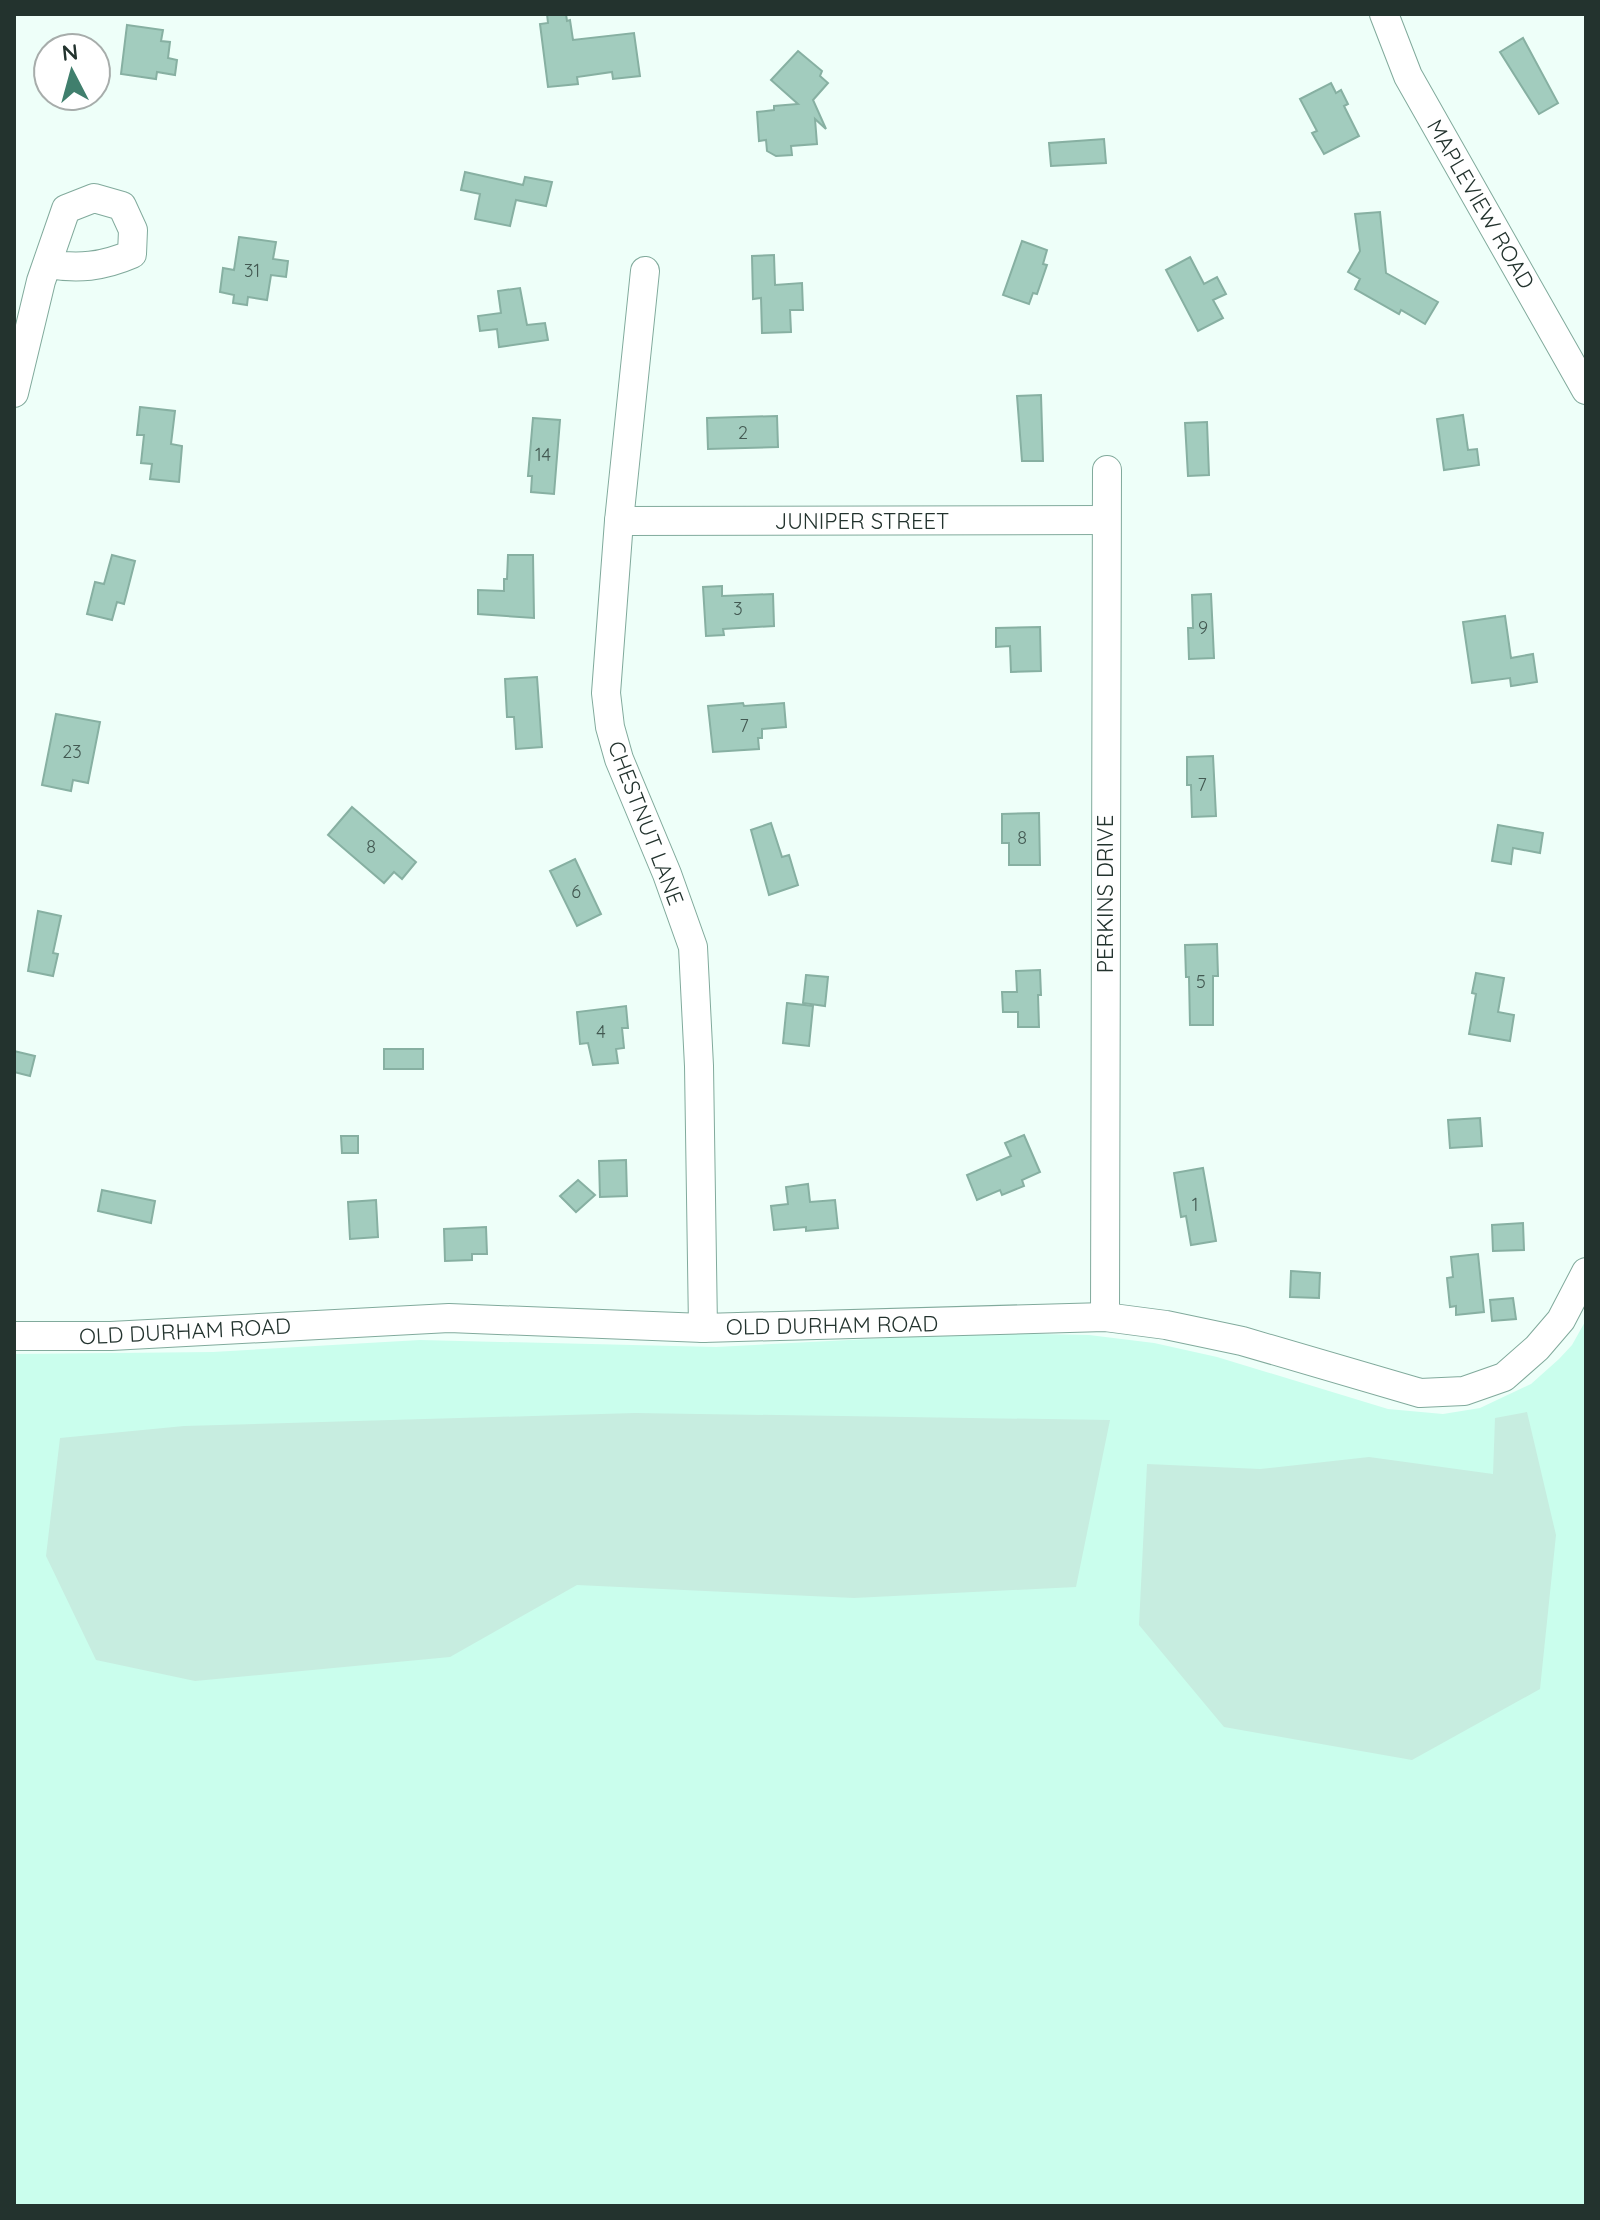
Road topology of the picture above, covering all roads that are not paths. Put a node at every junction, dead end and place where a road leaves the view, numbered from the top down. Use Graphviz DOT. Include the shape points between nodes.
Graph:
graph roads {
  1 [pos="1384,14"];
  2 [pos="47,264"];
  3 [pos="645,271"];
  4 [pos="1586,390"];
  5 [pos="14,393"];
  6 [pos="1107,470"];
  7 [pos="1106,520"];
  8 [pos="619,521"];
  9 [pos="1586,1272"];
  10 [pos="1105,1317"];
  11 [pos="703,1328"];
  12 [pos="14,1336"];
  1 -- 4 [label="street, MAPLEVIEW ROAD" via="1408,76"];
  2 -- 5 [label="street"];
  3 -- 8 [label="street, CHESTNUT LANE"];
  6 -- 7 [label="street, PERKINS DRIVE"];
  7 -- 8 [label="street, JUNIPER STREET"];
  7 -- 10 [label="street, PERKINS DRIVE"];
  8 -- 11 [label="street, CHESTNUT LANE" via="607,704 619,759 693,947"];
  9 -- 10 [label="street, OLD DURHAM ROAD" via="1561,1320 1537,1348 1504,1377 1464,1391 1420,1393 1242,1341"];
  10 -- 11 [label="street, OLD DURHAM ROAD"];
  11 -- 12 [label="street, OLD DURHAM ROAD" via="449,1318 111,1336"];
}
